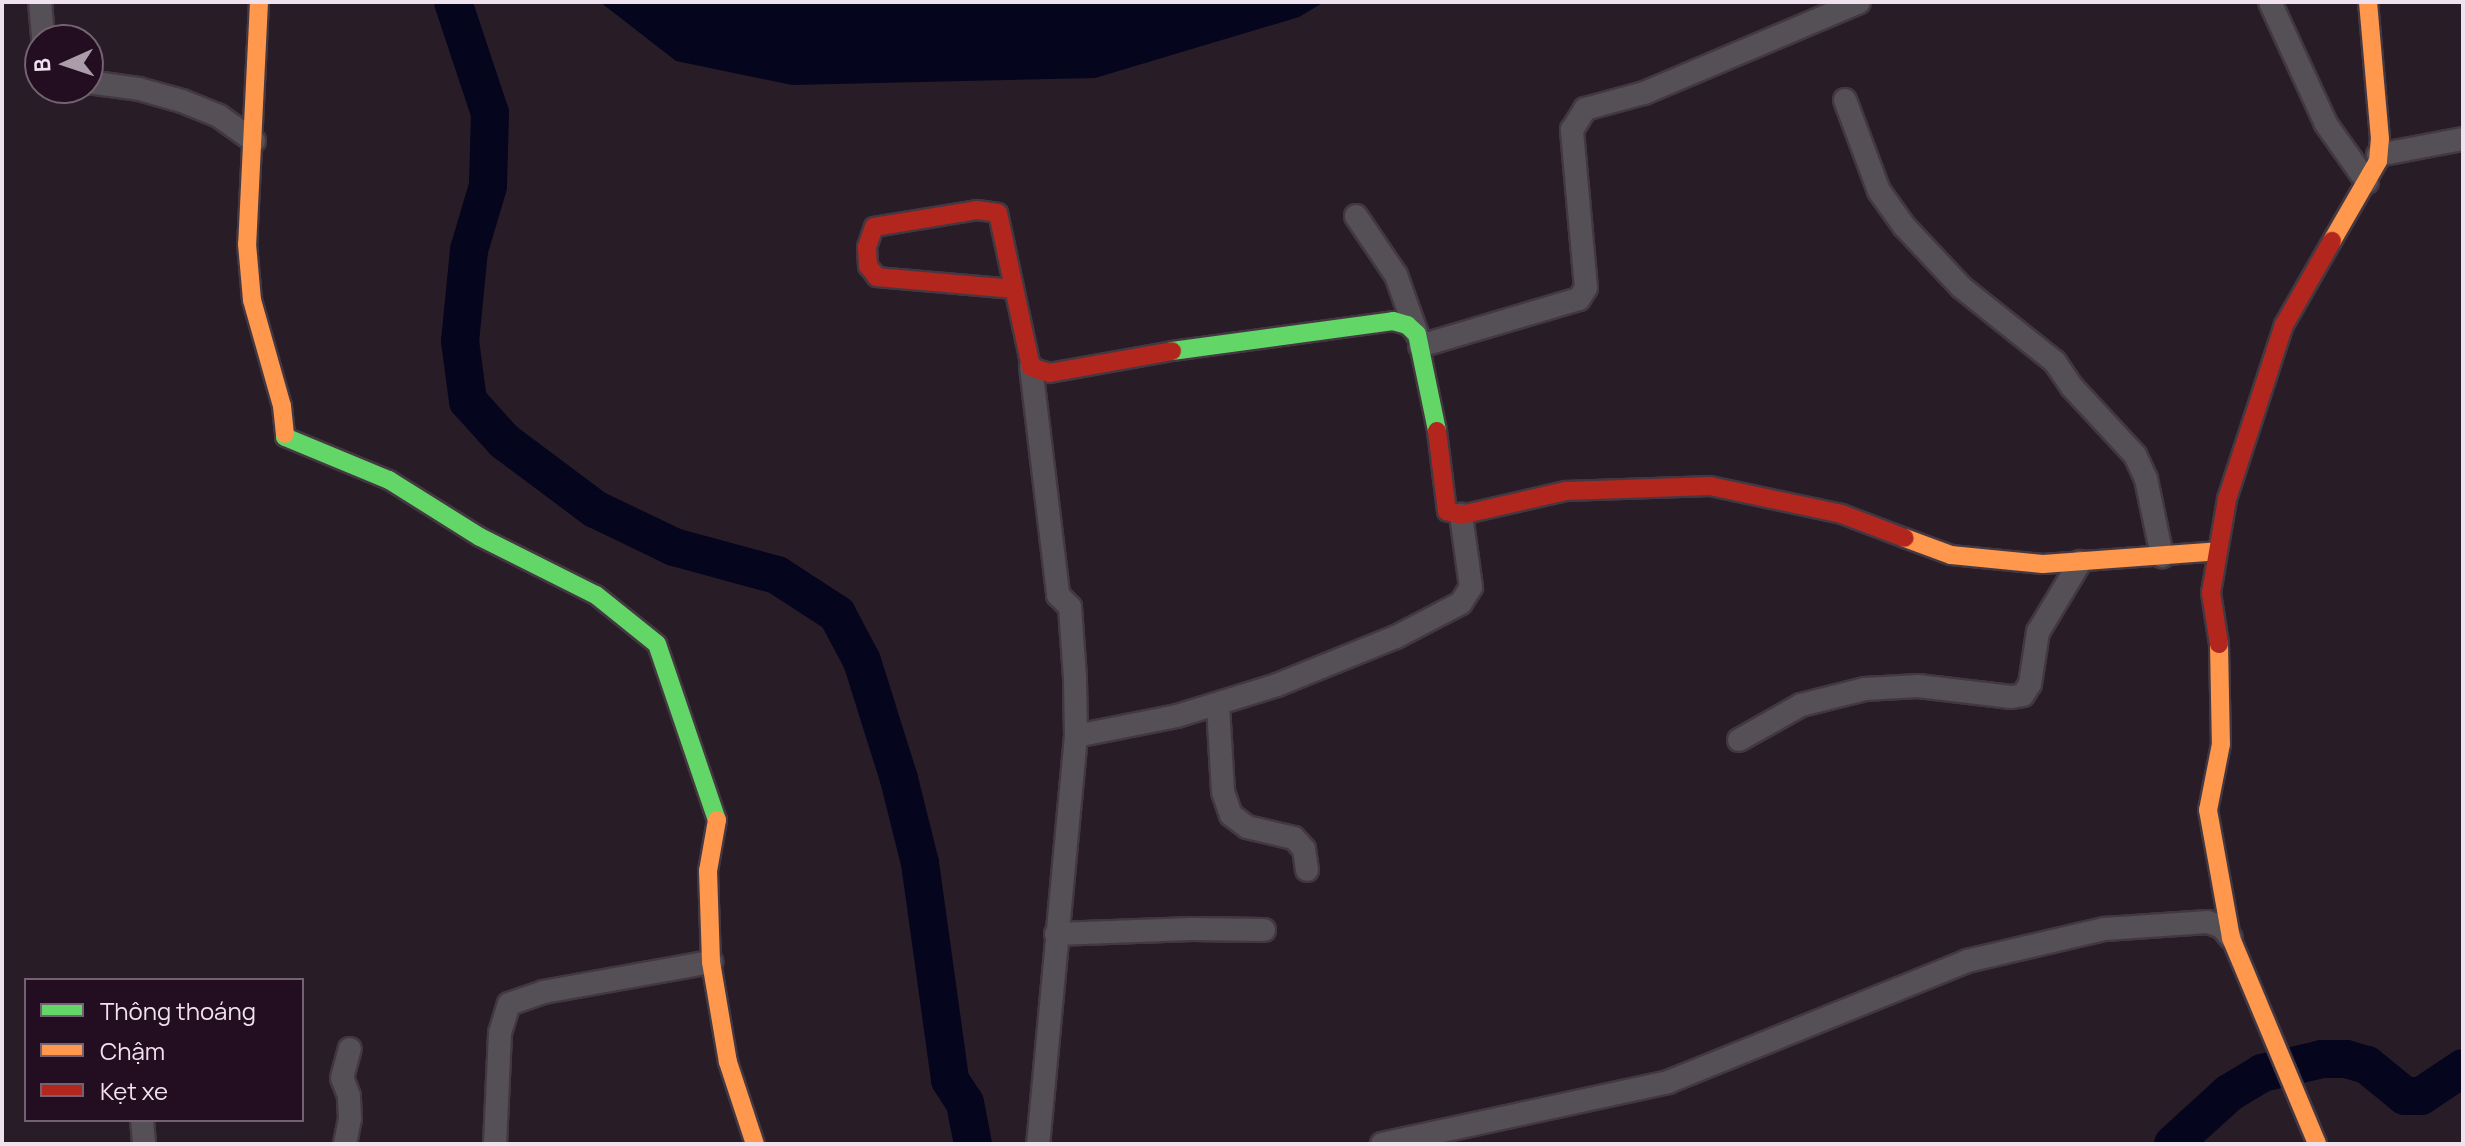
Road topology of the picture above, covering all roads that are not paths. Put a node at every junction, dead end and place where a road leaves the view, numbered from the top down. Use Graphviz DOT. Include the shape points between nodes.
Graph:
graph roads {
  1 [pos="40,2"];
  2 [pos="259,2"];
  3 [pos="1859,2"];
  4 [pos="2270,2"];
  5 [pos="2368,2"];
  6 [pos="42,24"];
  7 [pos="104,84"];
  8 [pos="1845,100"];
  9 [pos="2463,139"];
  10 [pos="254,141"];
  11 [pos="2378,155"];
  12 [pos="2367,182"];
  13 [pos="1356,216"];
  14 [pos="1014,289"];
  15 [pos="1418,340"];
  16 [pos="1031,367"];
  17 [pos="1461,515"];
  18 [pos="2218,551"];
  19 [pos="2162,556"];
  20 [pos="2080,562"];
  21 [pos="1218,705"];
  22 [pos="1076,736"];
  23 [pos="1739,740"];
  24 [pos="1307,870"];
  25 [pos="1264,930"];
  26 [pos="1056,934"];
  27 [pos="2231,938"];
  28 [pos="711,962"];
  29 [pos="350,1049"];
  30 [pos="142,1122"];
  31 [pos="144,1144"];
  32 [pos="345,1144"];
  33 [pos="495,1144"];
  34 [pos="755,1144"];
  35 [pos="1038,1144"];
  36 [pos="1382,1144"];
  37 [pos="2317,1144"];
  1 -- 6 [label="street"];
  2 -- 10 [label="street"];
  3 -- 15 [label="street" via="1644,93 1585,109 1572,130 1586,288 1579,299"];
  4 -- 12 [label="street" via="2326,124"];
  5 -- 11 [label="street"];
  7 -- 10 [label="street" via="182,101 219,116"];
  8 -- 19 [label="street" via="1879,191 1904,226 1961,287 2055,362 2135,455 2146,479"];
  9 -- 11 [label="street"];
  10 -- 28 [label="street" via="247,244 252,300 282,406 285,437 389,480 480,537 596,595 657,644 718,816 708,871"];
  11 -- 12 [label="street"];
  12 -- 18 [label="street" via="2284,325 2227,499"];
  13 -- 15 [label="street" via="1396,275"];
  14 -- 14 [label="street" via="998,213 977,210 874,227 868,266 877,277"];
  14 -- 16 [label="street"];
  15 -- 16 [label="street" via="1407,325 1393,321 1049,373"];
  15 -- 17 [label="street" via="1447,511"];
  16 -- 22 [label="street" via="1058,595 1070,607"];
  17 -- 20 [label="street" via="1566,491 1710,486 1842,514 1951,555 2043,564"];
  17 -- 21 [label="street" via="1471,587 1461,603 1396,637"];
  18 -- 19 [label="street"];
  18 -- 27 [label="street" via="2211,593 2222,660 2221,744 2208,810"];
  19 -- 20 [label="street"];
  20 -- 23 [label="street" via="2038,632 2030,684 2023,695 1918,686 1865,689 1801,705"];
  21 -- 22 [label="street"];
  21 -- 24 [label="street" via="1223,792 1231,815 1247,827 1294,838 1304,849"];
  22 -- 26 [label="street"];
  25 -- 26 [label="street"];
  26 -- 35 [label="street"];
  27 -- 36 [label="street" via="2208,922 2105,929 1967,961 1668,1082"];
  27 -- 37 [label="street"];
  28 -- 33 [label="street" via="544,992 509,1004 500,1033"];
  28 -- 34 [label="street" via="728,1062"];
  29 -- 32 [label="street" via="342,1078 349,1096"];
  30 -- 31 [label="street"];
}
